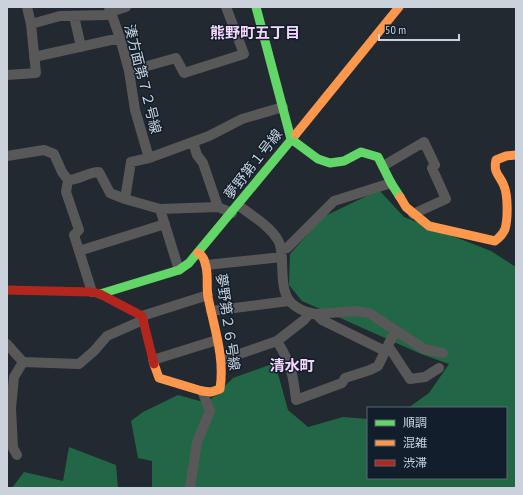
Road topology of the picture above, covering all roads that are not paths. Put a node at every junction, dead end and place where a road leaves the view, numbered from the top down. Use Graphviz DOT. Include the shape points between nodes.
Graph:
graph roads {
  1 [pos="27,7"];
  2 [pos="126,7"];
  3 [pos="226,7"];
  4 [pos="256,7"];
  5 [pos="399,7"];
  6 [pos="110,10"];
  7 [pos="74,16"];
  8 [pos="31,24"];
  9 [pos="120,38"];
  10 [pos="81,47"];
  11 [pos="34,57"];
  12 [pos="129,71"];
  13 [pos="7,75"];
  14 [pos="283,107"];
  15 [pos="291,139"];
  16 [pos="193,142"];
  17 [pos="516,155"];
  18 [pos="7,156"];
  19 [pos="149,158"];
  20 [pos="383,166"];
  21 [pos="68,180"];
  22 [pos="391,183"];
  23 [pos="125,199"];
  24 [pos="218,207"];
  25 [pos="160,209"];
  26 [pos="235,209"];
  27 [pos="414,214"];
  28 [pos="516,220"];
  29 [pos="165,224"];
  30 [pos="505,230"];
  31 [pos="79,251"];
  32 [pos="198,253"];
  33 [pos="282,253"];
  34 [pos="206,265"];
  35 [pos="179,270"];
  36 [pos="7,290"];
  37 [pos="96,293"];
  38 [pos="208,295"];
  39 [pos="289,301"];
  40 [pos="211,311"];
  41 [pos="313,314"];
  42 [pos="143,318"];
  43 [pos="395,331"];
  44 [pos="217,340"];
  45 [pos="277,341"];
  46 [pos="7,344"];
  47 [pos="387,350"];
  48 [pos="443,353"];
  49 [pos="153,360"];
  50 [pos="222,360"];
  51 [pos="23,362"];
  52 [pos="439,368"];
  53 [pos="207,392"];
  54 [pos="17,455"];
  55 [pos="190,488"];
  1 -- 8 [label="street"];
  2 -- 6 [label="street"];
  3 -- 12 [label="street" via="244,54 184,73 176,58"];
  4 -- 14 [label="street"];
  5 -- 15 [label="street, 夢野第１号線"];
  6 -- 7 [label="street" via="106,15"];
  6 -- 9 [label="street, 湊方面第７２号線"];
  7 -- 8 [label="street" via="60,16"];
  7 -- 10 [label="street"];
  8 -- 11 [label="street"];
  9 -- 10 [label="street"];
  9 -- 12 [label="street, 湊方面第７２号線"];
  10 -- 11 [label="street"];
  11 -- 13 [label="street" via="36,73"];
  12 -- 19 [label="street, 湊方面第７２号線" via="135,110"];
  14 -- 15 [label="street"];
  14 -- 16 [label="street" via="242,119"];
  15 -- 20 [label="street" via="318,159 330,163 344,161 361,152 378,157"];
  15 -- 26 [label="street, 夢野第１号線"];
  16 -- 19 [label="street"];
  16 -- 24 [label="street"];
  17 -- 30 [label="street" via="508,154 501,157 496,160 494,166 504,186 506,197"];
  18 -- 21 [label="street" via="44,150 54,154"];
  19 -- 23 [label="street" via="131,162"];
  20 -- 22 [label="street"];
  20 -- 27 [label="street" via="424,142 446,199"];
  21 -- 23 [label="street" via="99,172 110,193"];
  21 -- 31 [label="street" via="66,192 79,230 74,235"];
  22 -- 27 [label="street" via="406,207"];
  22 -- 33 [label="street" via="334,201"];
  23 -- 25 [label="street"];
  24 -- 25 [label="street"];
  24 -- 26 [label="street"];
  25 -- 29 [label="street"];
  26 -- 32 [label="street, 夢野第１号線"];
  26 -- 33 [label="street" via="267,227 278,240"];
  27 -- 30 [label="street" via="429,226 494,241"];
  28 -- 30 [label="street"];
  29 -- 31 [label="street"];
  29 -- 35 [label="street"];
  31 -- 37 [label="street"];
  32 -- 34 [label="street, 夢野第２６号線" via="202,255"];
  32 -- 35 [label="street, 夢野第１号線" via="190,263"];
  33 -- 34 [label="street"];
  33 -- 39 [label="street" via="283,286"];
  34 -- 38 [label="street, 夢野第２６号線"];
  35 -- 37 [label="street, 夢野第１号線"];
  36 -- 37 [label="street"];
  37 -- 42 [label="street"];
  38 -- 40 [label="street, 夢野第２６号線"];
  38 -- 42 [label="street"];
  39 -- 40 [label="street"];
  39 -- 41 [label="street"];
  40 -- 44 [label="street, 夢野第２６号線"];
  41 -- 43 [label="street" via="354,311 369,313"];
  41 -- 45 [label="street"];
  41 -- 47 [label="street"];
  42 -- 49 [label="street"];
  42 -- 51 [label="street" via="107,336 79,364"];
  43 -- 47 [label="street"];
  43 -- 48 [label="street" via="424,349"];
  44 -- 49 [label="street"];
  44 -- 50 [label="street, 夢野第２６号線"];
  45 -- 47 [label="street" via="293,373 296,400 378,366"];
  45 -- 50 [label="street"];
  46 -- 51 [label="street"];
  47 -- 52 [label="street" via="391,350 410,379 425,377"];
  49 -- 53 [label="street" via="159,378"];
  50 -- 53 [label="street, 夢野第２６号線" via="220,389"];
  51 -- 54 [label="street" via="14,377 11,408 13,448"];
  53 -- 55 [label="street" via="210,411 197,442"];
}
